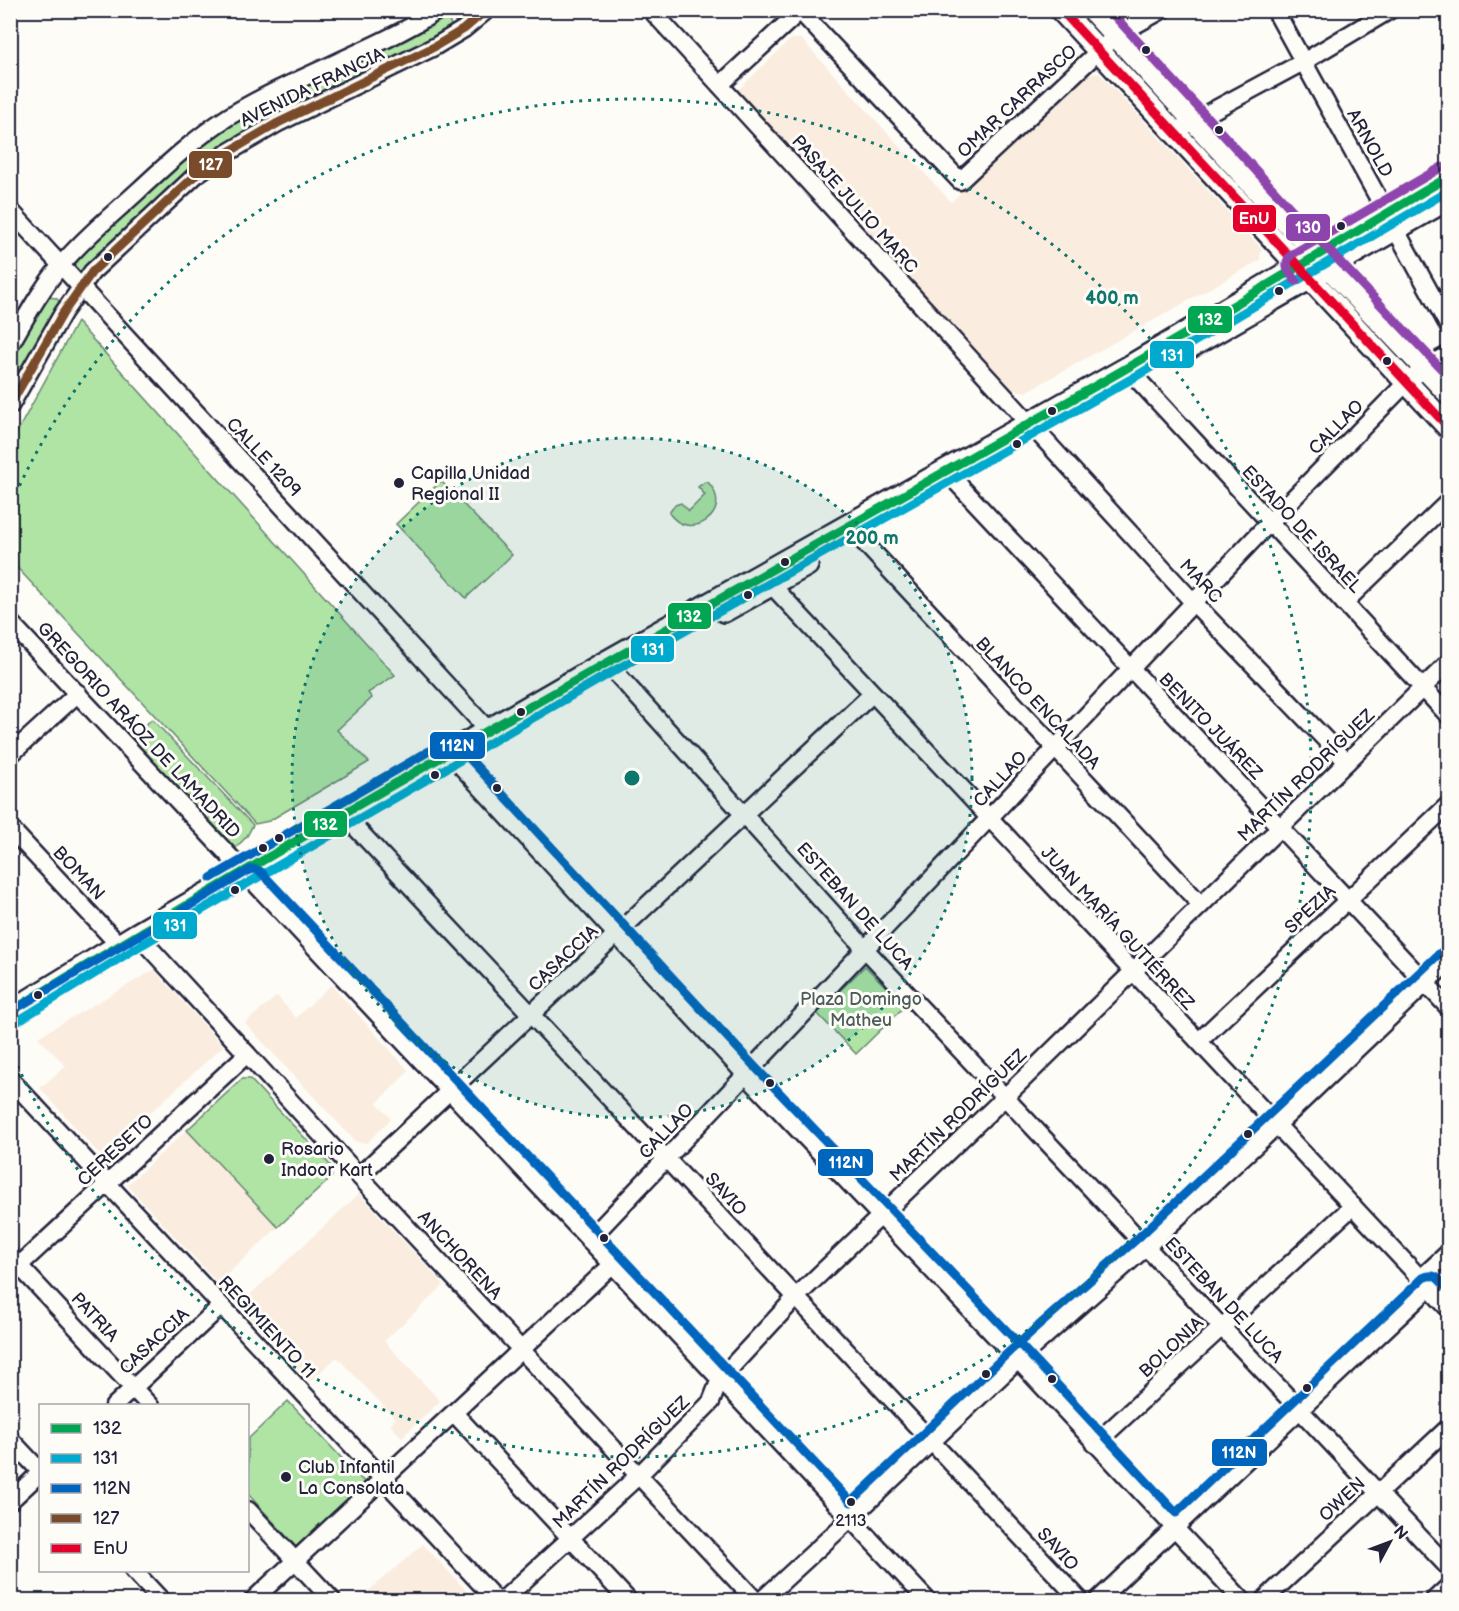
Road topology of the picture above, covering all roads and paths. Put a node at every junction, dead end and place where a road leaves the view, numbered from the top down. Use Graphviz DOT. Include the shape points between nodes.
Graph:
graph roads {
  1 [pos="439,10"];
  2 [pos="487,10"];
  3 [pos="651,10"];
  4 [pos="1061,10"];
  5 [pos="1092,10"];
  6 [pos="1162,10"];
  7 [pos="1275,10"];
  8 [pos="1390,10"];
  9 [pos="800,11"];
  10 [pos="1115,36"];
  11 [pos="1099,51"];
  12 [pos="1303,62"];
  13 [pos="720,85"];
  14 [pos="1193,120"];
  15 [pos="1174,131"];
  16 [pos="1449,177"];
  17 [pos="1449,200"];
  18 [pos="10,210"];
  19 [pos="1391,221"];
  20 [pos="1322,261"];
  21 [pos="62,265"];
  22 [pos="1304,272"];
  23 [pos="81,286"];
  24 [pos="1449,325"];
  25 [pos="10,345"];
  26 [pos="1449,355"];
  27 [pos="1425,368"];
  28 [pos="1131,373"];
  29 [pos="1407,382"];
  30 [pos="1449,393"];
  31 [pos="10,406"];
  32 [pos="1449,427"];
  33 [pos="1034,429"];
  34 [pos="950,476"];
  35 [pos="1449,502"];
  36 [pos="1269,522"];
  37 [pos="853,531"];
  38 [pos="765,579"];
  39 [pos="1194,603"];
  40 [pos="1344,603"];
  41 [pos="10,622"];
  42 [pos="1449,663"];
  43 [pos="611,667"];
  44 [pos="1131,670"];
  45 [pos="1423,688"];
  46 [pos="78,693"];
  47 [pos="872,694"];
  48 [pos="1449,715"];
  49 [pos="488,730"];
  50 [pos="1054,749"];
  51 [pos="10,755"];
  52 [pos="453,758"];
  53 [pos="1347,762"];
  54 [pos="1449,805"];
  55 [pos="745,813"];
  56 [pos="348,819"];
  57 [pos="989,819"];
  58 [pos="1281,827"];
  59 [pos="10,828"];
  60 [pos="250,876"];
  61 [pos="1348,900"];
  62 [pos="1201,905"];
  63 [pos="617,933"];
  64 [pos="134,941"];
  65 [pos="866,950"];
  66 [pos="1449,962"];
  67 [pos="1133,972"];
  68 [pos="1426,983"];
  69 [pos="1449,1006"];
  70 [pos="10,1012"];
  71 [pos="531,1014"];
  72 [pos="10,1026"];
  73 [pos="1198,1041"];
  74 [pos="247,1054"];
  75 [pos="746,1075"];
  76 [pos="10,1079"];
  77 [pos="450,1090"];
  78 [pos="1005,1097"];
  79 [pos="1276,1126"];
  80 [pos="666,1159"];
  81 [pos="359,1176"];
  82 [pos="108,1184"];
  83 [pos="1353,1206"];
  84 [pos="880,1216"];
  85 [pos="589,1240"];
  86 [pos="1146,1247"];
  87 [pos="1449,1253"];
  88 [pos="613,1264"];
  89 [pos="14,1265"];
  90 [pos="1425,1283"];
  91 [pos="796,1297"];
  92 [pos="221,1306"];
  93 [pos="1449,1308"];
  94 [pos="1221,1326"];
  95 [pos="522,1349"];
  96 [pos="1018,1359"];
  97 [pos="720,1379"];
  98 [pos="133,1387"];
  99 [pos="116,1404"];
  100 [pos="148,1404"];
  101 [pos="1300,1409"];
  102 [pos="454,1413"];
  103 [pos="1449,1428"];
  104 [pos="10,1439"];
  105 [pos="931,1441"];
  106 [pos="1095,1444"];
  107 [pos="39,1471"];
  108 [pos="39,1473"];
  109 [pos="639,1474"];
  110 [pos="383,1479"];
  111 [pos="1378,1492"];
  112 [pos="10,1501"];
  113 [pos="249,1511"];
  114 [pos="850,1519"];
  115 [pos="1174,1530"];
  116 [pos="570,1538"];
  117 [pos="295,1561"];
  118 [pos="1449,1567"];
  119 [pos="135,1572"];
  120 [pos="1449,1587"];
  121 [pos="161,1600"];
  122 [pos="253,1600"];
  123 [pos="332,1600"];
  124 [pos="496,1600"];
  125 [pos="503,1600"];
  126 [pos="628,1600"];
  127 [pos="755,1600"];
  128 [pos="762,1600"];
  129 [pos="927,1600"];
  130 [pos="1080,1600"];
  131 [pos="1098,1600"];
  132 [pos="1242,1600"];
  133 [pos="1264,1600"];
  134 [pos="1434,1600"];
  1 -- 21 [label="street, AVENIDA FRANCIA" via="220,122 153,177"];
  2 -- 23 [label="street, AVENIDA FRANCIA" via="434,47 278,123 211,163"];
  3 -- 13 [label="street, PASAJE JULIO MARC"];
  4 -- 11 [label="main road"];
  5 -- 10 [label="main road"];
  6 -- 10 [label="street, OMAR CARRASCO"];
  7 -- 12 [label="street, ARNOLD"];
  8 -- 12 [label="street"];
  9 -- 11 [label="street, OMAR CARRASCO" via="960,181"];
  9 -- 13 [label="street"];
  10 -- 11 [label="street, OMAR CARRASCO"];
  10 -- 14 [label="main road"];
  11 -- 15 [label="main road"];
  12 -- 14 [label="street"];
  12 -- 19 [label="street, ARNOLD"];
  13 -- 33 [label="street, PASAJE JULIO MARC"];
  14 -- 15 [label="street"];
  14 -- 20 [label="main road"];
  15 -- 22 [label="main road"];
  16 -- 19 [label="main road"];
  17 -- 19 [label="main road"];
  18 -- 21 [label="street, CALLE 1209"];
  19 -- 20 [label="main road"];
  19 -- 24 [label="street, ARNOLD"];
  20 -- 22 [label="main road"];
  20 -- 27 [label="main road"];
  21 -- 23 [label="street, CALLE 1209"];
  21 -- 25 [label="street, AVENIDA FRANCIA"];
  22 -- 28 [label="main road"];
  22 -- 29 [label="main road"];
  23 -- 31 [label="street, AVENIDA FRANCIA"];
  23 -- 49 [label="street, CALLE 1209"];
  26 -- 27 [label="street, CALLAO"];
  27 -- 29 [label="street, CALLAO"];
  27 -- 30 [label="main road"];
  28 -- 33 [label="main road"];
  28 -- 36 [label="street, ESTADO DE ISRAEL"];
  29 -- 32 [label="main road"];
  29 -- 36 [label="street, CALLAO"];
  33 -- 34 [label="main road"];
  33 -- 39 [label="street, MARC"];
  34 -- 37 [label="main road"];
  34 -- 44 [label="street, BENITO JUÁREZ"];
  35 -- 40 [label="street"];
  36 -- 39 [label="street, CALLAO"];
  36 -- 40 [label="street, ESTADO DE ISRAEL"];
  37 -- 38 [label="main road"];
  37 -- 50 [label="street, BLANCO ENCALADA"];
  38 -- 43 [label="main road"];
  38 -- 47 [label="street, JUAN MARÍA GUTIÉRREZ"];
  39 -- 44 [label="street, CALLAO"];
  39 -- 53 [label="street, MARC"];
  40 -- 45 [label="street, ESTADO DE ISRAEL"];
  41 -- 46 [label="street, GREGORIO ARÁOZ DE LAMADRID"];
  42 -- 45 [label="street, MARTÍN RODRÍGUEZ"];
  43 -- 49 [label="main road"];
  43 -- 52 [label="main road"];
  43 -- 55 [label="street, ESTEBAN DE LUCA"];
  44 -- 50 [label="street, CALLAO"];
  44 -- 58 [label="street, BENITO JUÁREZ"];
  45 -- 48 [label="street, ESTADO DE ISRAEL"];
  45 -- 53 [label="street, MARTÍN RODRÍGUEZ"];
  46 -- 51 [label="street"];
  46 -- 60 [label="street, GREGORIO ARÁOZ DE LAMADRID"];
  47 -- 55 [label="street, CASACCIA"];
  47 -- 57 [label="street, JUAN MARÍA GUTIÉRREZ"];
  49 -- 52 [label="main road"];
  50 -- 57 [label="street, CALLAO"];
  50 -- 62 [label="street, BLANCO ENCALADA"];
  52 -- 56 [label="main road"];
  52 -- 63 [label="street"];
  53 -- 58 [label="street, MARTÍN RODRÍGUEZ"];
  54 -- 61 [label="street, SPEZIA"];
  55 -- 63 [label="street, CASACCIA"];
  55 -- 65 [label="street, ESTEBAN DE LUCA"];
  56 -- 60 [label="main road"];
  56 -- 71 [label="street, SAVIO"];
  57 -- 65 [label="street, CALLAO"];
  57 -- 67 [label="street, JUAN MARÍA GUTIÉRREZ"];
  58 -- 61 [label="street, BENITO JUÁREZ"];
  58 -- 62 [label="street, MARTÍN RODRÍGUEZ"];
  59 -- 64 [label="street, BOMAN"];
  60 -- 64 [label="main road"];
  60 -- 77 [label="street, GREGORIO ARÁOZ DE LAMADRID"];
  61 -- 68 [label="street, BENITO JUÁREZ"];
  61 -- 73 [label="street, SPEZIA"];
  62 -- 67 [label="street, MARTÍN RODRÍGUEZ"];
  63 -- 71 [label="street, CASACCIA"];
  63 -- 75 [label="street"];
  64 -- 70 [label="main road"];
  64 -- 72 [label="main road"];
  64 -- 74 [label="street, ANCHORENA"];
  65 -- 75 [label="street, CALLAO"];
  65 -- 78 [label="street, ESTEBAN DE LUCA"];
  66 -- 68 [label="street"];
  67 -- 73 [label="street, JUAN MARÍA GUTIÉRREZ"];
  67 -- 78 [label="street, MARTÍN RODRÍGUEZ"];
  68 -- 69 [label="street, BENITO JUÁREZ"];
  68 -- 79 [label="street"];
  71 -- 77 [label="street, CASACCIA"];
  71 -- 80 [label="street, SAVIO"];
  73 -- 79 [label="street, JUAN MARÍA GUTIÉRREZ"];
  74 -- 81 [label="street, ANCHORENA"];
  74 -- 82 [label="street, CERESETO"];
  75 -- 80 [label="street, CALLAO"];
  75 -- 84 [label="street"];
  76 -- 82 [label="street, REGIMIENTO 11"];
  77 -- 81 [label="street, CASACCIA"];
  77 -- 85 [label="street, GREGORIO ARÁOZ DE LAMADRID"];
  78 -- 84 [label="street, MARTÍN RODRÍGUEZ"];
  78 -- 86 [label="street, ESTEBAN DE LUCA"];
  79 -- 83 [label="street, JUAN MARÍA GUTIÉRREZ"];
  79 -- 86 [label="street"];
  80 -- 85 [label="street, CALLAO"];
  80 -- 91 [label="street, SAVIO"];
  81 -- 95 [label="street, ANCHORENA"];
  82 -- 89 [label="street, CERESETO"];
  82 -- 92 [label="street, REGIMIENTO 11"];
  83 -- 90 [label="street, JUAN MARÍA GUTIÉRREZ"];
  83 -- 94 [label="street, BOLONIA"];
  84 -- 91 [label="street, MARTÍN RODRÍGUEZ"];
  84 -- 96 [label="street"];
  85 -- 88 [label="street, GREGORIO ARÁOZ DE LAMADRID"];
  86 -- 94 [label="street, ESTEBAN DE LUCA"];
  86 -- 96 [label="street"];
  87 -- 90 [label="street"];
  88 -- 95 [label="street"];
  88 -- 97 [label="street, GREGORIO ARÁOZ DE LAMADRID"];
  89 -- 98 [label="street, PATRIA"];
  90 -- 93 [label="street, JUAN MARÍA GUTIÉRREZ"];
  90 -- 101 [label="street"];
  91 -- 97 [label="street, MARTÍN RODRÍGUEZ"];
  91 -- 105 [label="street, SAVIO"];
  92 -- 98 [label="street, CASACCIA"];
  92 -- 110 [label="street, REGIMIENTO 11"];
  94 -- 101 [label="street, ESTEBAN DE LUCA"];
  94 -- 106 [label="street, BOLONIA"];
  95 -- 102 [label="street"];
  95 -- 109 [label="street, ANCHORENA"];
  96 -- 105 [label="street"];
  96 -- 106 [label="street"];
  97 -- 109 [label="street, MARTÍN RODRÍGUEZ" via="711,1402"];
  97 -- 114 [label="street, GREGORIO ARÁOZ DE LAMADRID"];
  98 -- 99 [label="street, CASACCIA"];
  98 -- 100 [label="street, PATRIA"];
  101 -- 111 [label="street, ESTEBAN DE LUCA"];
  101 -- 115 [label="street"];
  102 -- 110 [label="street"];
  102 -- 116 [label="street"];
  103 -- 111 [label="street, OWEN"];
  104 -- 107 [label="street"];
  105 -- 114 [label="street"];
  105 -- 130 [label="street, SAVIO"];
  106 -- 115 [label="street"];
  108 -- 112 [label="street"];
  109 -- 116 [label="street, MARTÍN RODRÍGUEZ"];
  109 -- 127 [label="street, ANCHORENA"];
  110 -- 117 [label="street"];
  110 -- 124 [label="street, REGIMIENTO 11"];
  111 -- 118 [label="street, ESTEBAN DE LUCA"];
  111 -- 133 [label="street, OWEN"];
  113 -- 117 [label="street"];
  114 -- 128 [label="street"];
  114 -- 129 [label="street, GREGORIO ARÁOZ DE LAMADRID"];
  115 -- 131 [label="street"];
  115 -- 132 [label="street"];
  116 -- 125 [label="street, MARTÍN RODRÍGUEZ"];
  116 -- 126 [label="street"];
  117 -- 122 [label="street"];
  117 -- 123 [label="street"];
  119 -- 121 [label="street"];
  120 -- 134 [label="street"];
}
